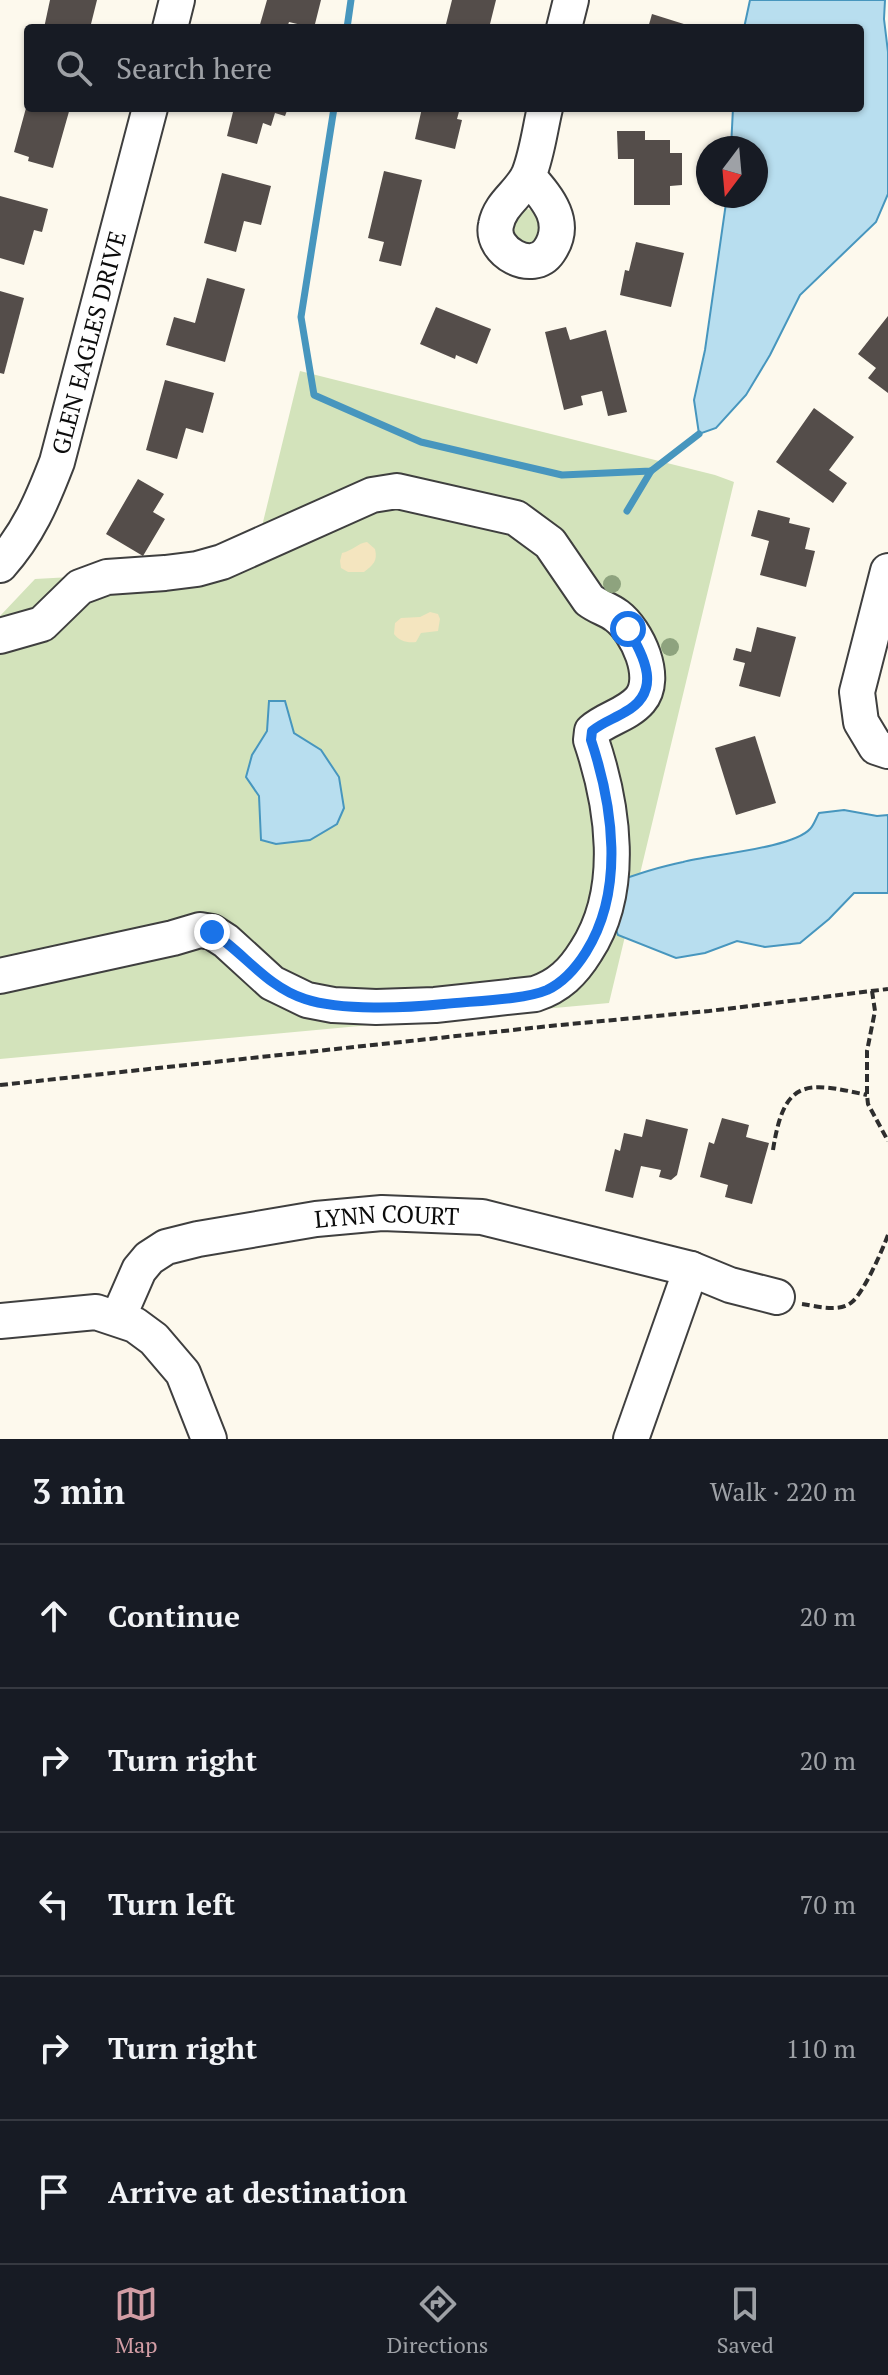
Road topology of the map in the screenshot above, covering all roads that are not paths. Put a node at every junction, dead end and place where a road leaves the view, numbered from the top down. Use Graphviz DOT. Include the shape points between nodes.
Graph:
graph roads {
  1 [pos="177,0"];
  2 [pos="571,0"];
  3 [pos="171,24"];
  4 [pos="565,24"];
  5 [pos="149,112"];
  6 [pos="544,112"];
  7 [pos="528,176"];
  8 [pos="0,565"];
  9 [pos="888,571"];
  10 [pos="0,636"];
  11 [pos="888,751"];
  12 [pos="0,976"];
  13 [pos="691,1269"];
  14 [pos="777,1297"];
  15 [pos="118,1318"];
  16 [pos="0,1321"];
  17 [pos="209,1439"];
  18 [pos="631,1439"];
  1 -- 3 [label="street"];
  2 -- 4 [label="street"];
  5 -- 8 [label="street, GLEN EAGLES DRIVE" via="57,462 19,544"];
  6 -- 7 [label="street"];
  9 -- 11 [label="street" via="857,692 861,722 876,747"];
  10 -- 12 [label="street" via="42,624 80,587 107,577 222,562 372,495 397,491 516,518 535,530 589,600 619,617 646,662 648,678 641,699 592,731 611,839 608,893 592,943 565,979 545,991 435,1005 333,1005 288,993 226,941 200,930"];
  13 -- 14 [label="street, LYNN COURT"];
  13 -- 15 [label="street, LYNN COURT" via="482,1217 382,1213 316,1219 166,1247 139,1270"];
  13 -- 18 [label="street"];
  15 -- 16 [label="street" via="96,1312"];
  15 -- 17 [label="street" via="154,1339 183,1373"];
}
